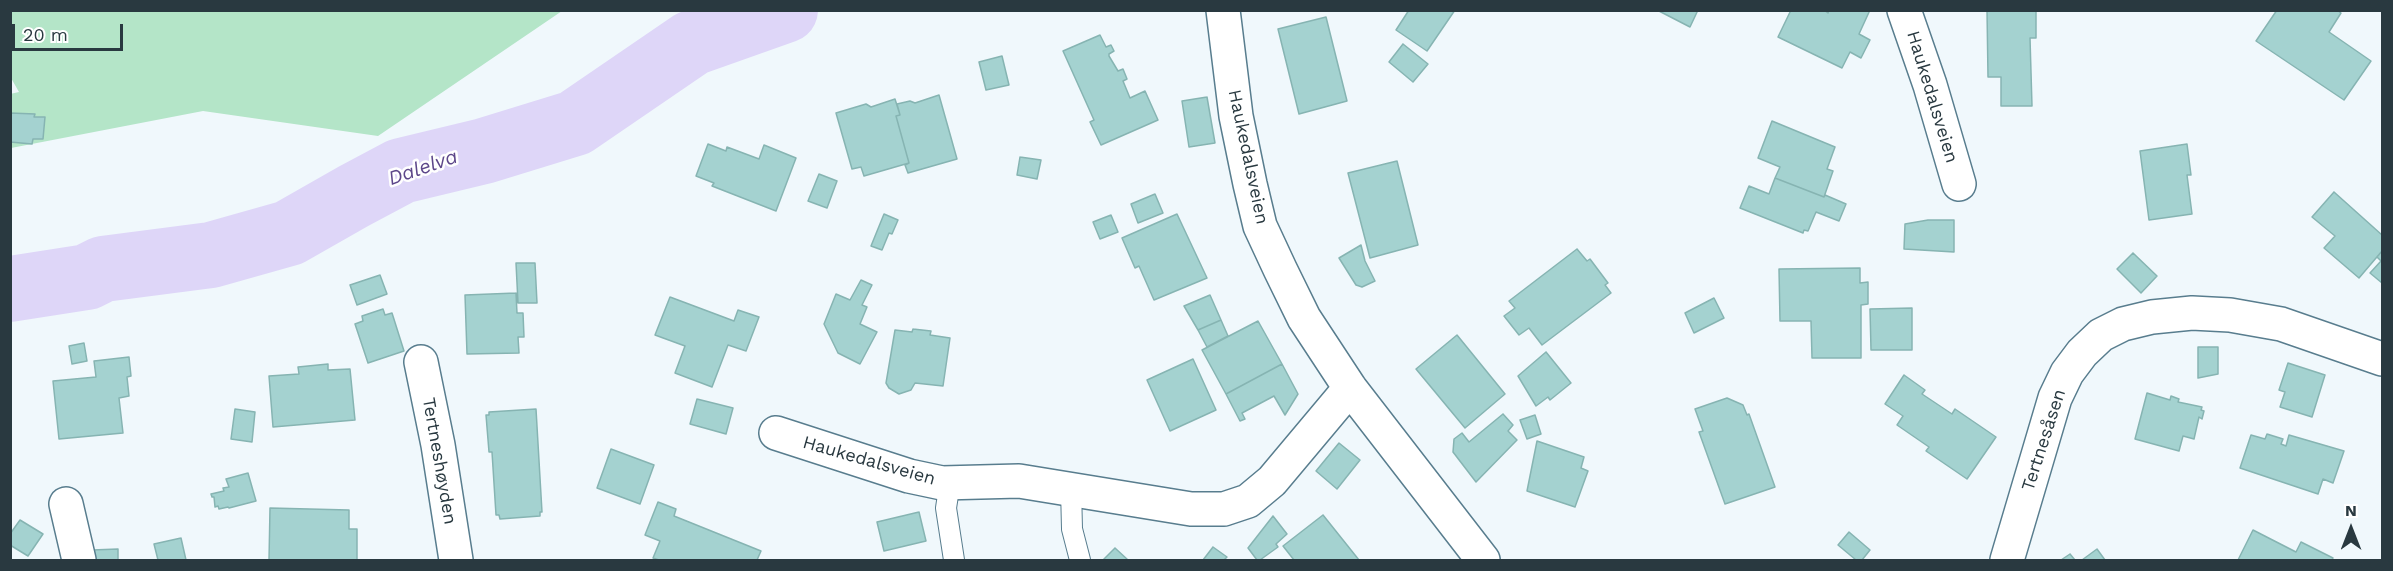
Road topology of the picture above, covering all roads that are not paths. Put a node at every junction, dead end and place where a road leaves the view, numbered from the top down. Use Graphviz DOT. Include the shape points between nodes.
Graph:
graph roads {
  1 [pos="1223,10"];
  2 [pos="1904,10"];
  3 [pos="1959,184"];
  4 [pos="2382,359"];
  5 [pos="421,362"];
  6 [pos="1350,388"];
  7 [pos="776,433"];
  8 [pos="954,482"];
  9 [pos="1071,488"];
  10 [pos="66,504"];
  11 [pos="79,561"];
  12 [pos="456,561"];
  13 [pos="954,561"];
  14 [pos="1080,561"];
  15 [pos="1483,561"];
  16 [pos="2007,561"];
  1 -- 6 [label="street, Haukedalsveien" via="1236,116 1260,226 1304,318"];
  2 -- 3 [label="street, Haukedalsveien"];
  4 -- 16 [label="street, Tertnesåsen" via="2281,324 2230,315 2152,317 2123,324 2101,335 2067,373 2055,398"];
  5 -- 12 [label="street, Tertneshøyden"];
  6 -- 9 [label="street, Haukedalsveien" via="1272,481 1248,501 1224,509 1191,509"];
  6 -- 15 [label="street, Haukedalsveien"];
  7 -- 8 [label="street, Haukedalsveien" via="909,476"];
  8 -- 9 [label="street, Haukedalsveien" via="1019,481"];
  8 -- 13 [label="lane" via="946,508"];
  9 -- 14 [label="lane" via="1072,529"];
  10 -- 11 [label="street"];
}
